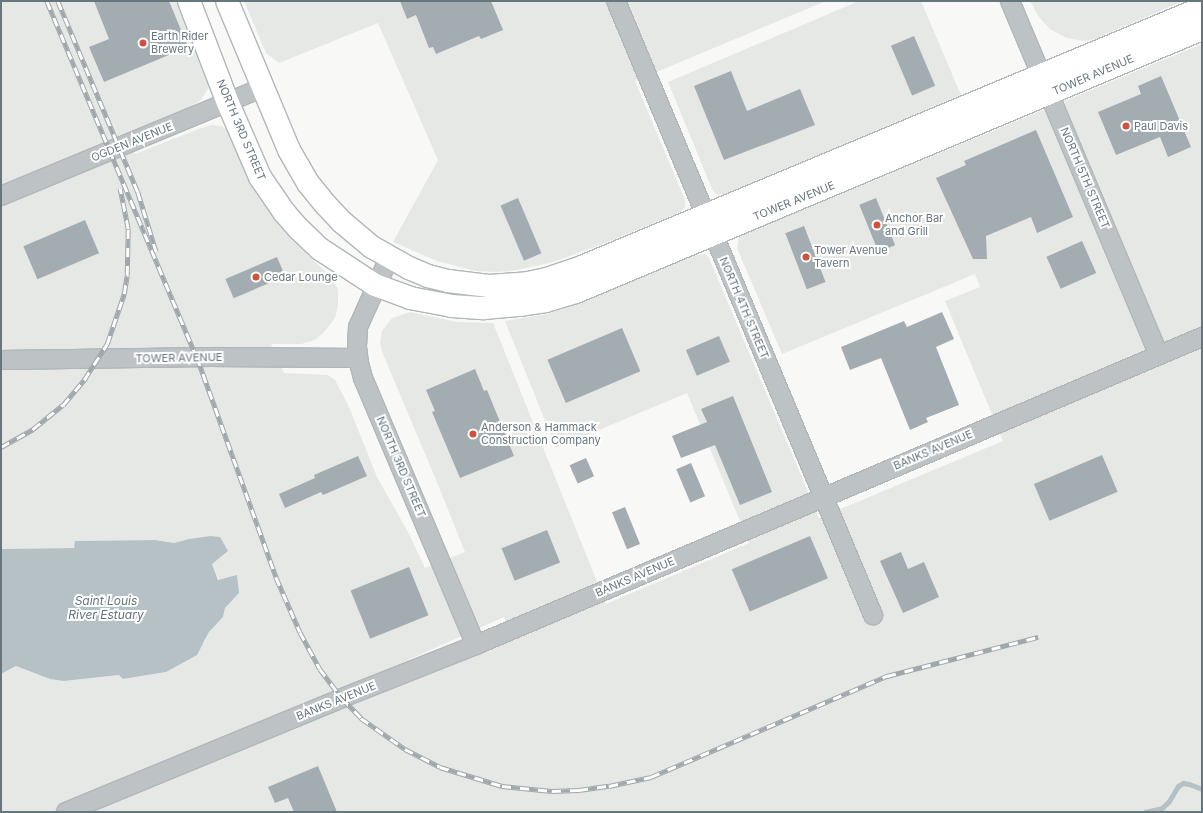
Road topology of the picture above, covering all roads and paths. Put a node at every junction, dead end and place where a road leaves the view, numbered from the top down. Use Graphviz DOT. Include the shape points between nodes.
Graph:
graph roads {
  1 [pos="189,1"];
  2 [pos="227,1"];
  3 [pos="616,1"];
  4 [pos="1010,1"];
  5 [pos="1202,8"];
  6 [pos="1202,29"];
  7 [pos="1046,85"];
  8 [pos="264,88"];
  9 [pos="228,102"];
  10 [pos="1,196"];
  11 [pos="706,215"];
  12 [pos="714,234"];
  13 [pos="389,258"];
  14 [pos="375,285"];
  15 [pos="1202,337"];
  16 [pos="1159,355"];
  17 [pos="358,358"];
  18 [pos="1,360"];
  19 [pos="823,496"];
  20 [pos="873,615"];
  21 [pos="476,644"];
  22 [pos="66,812"];
  1 -- 9 [label="main road, NORTH 3RD STREET"];
  2 -- 8 [label="main road"];
  3 -- 11 [label="street, NORTH 4TH STREET"];
  4 -- 7 [label="street, NORTH 5TH STREET"];
  5 -- 7 [label="main road, TOWER AVENUE"];
  6 -- 7 [label="main road, TOWER AVENUE"];
  7 -- 11 [label="main road, TOWER AVENUE"];
  7 -- 12 [label="main road, TOWER AVENUE"];
  7 -- 16 [label="street, NORTH 5TH STREET"];
  8 -- 9 [label="street, OGDEN AVENUE"];
  8 -- 13 [label="main road" via="289,150 308,183 342,222"];
  9 -- 10 [label="street, OGDEN AVENUE"];
  9 -- 14 [label="main road, NORTH 3RD STREET" via="260,176 284,212 320,249"];
  11 -- 12 [label="street, NORTH 4TH STREET"];
  11 -- 13 [label="main road, TOWER AVENUE" via="584,266 528,283 488,286 448,281 418,273"];
  12 -- 14 [label="main road, TOWER AVENUE" via="567,295 521,305 484,308 452,306 410,298"];
  12 -- 19 [label="street, NORTH 4TH STREET"];
  13 -- 14 [label="street, NORTH 3RD STREET"];
  14 -- 17 [label="street, NORTH 3RD STREET" via="358,327"];
  15 -- 16 [label="street, BANKS AVENUE"];
  16 -- 19 [label="street, BANKS AVENUE"];
  17 -- 18 [label="street, TOWER AVENUE"];
  17 -- 21 [label="street, NORTH 3RD STREET" via="365,382"];
  19 -- 20 [label="street, NORTH 4TH STREET"];
  19 -- 21 [label="street, BANKS AVENUE"];
  21 -- 22 [label="street, BANKS AVENUE"];
}
